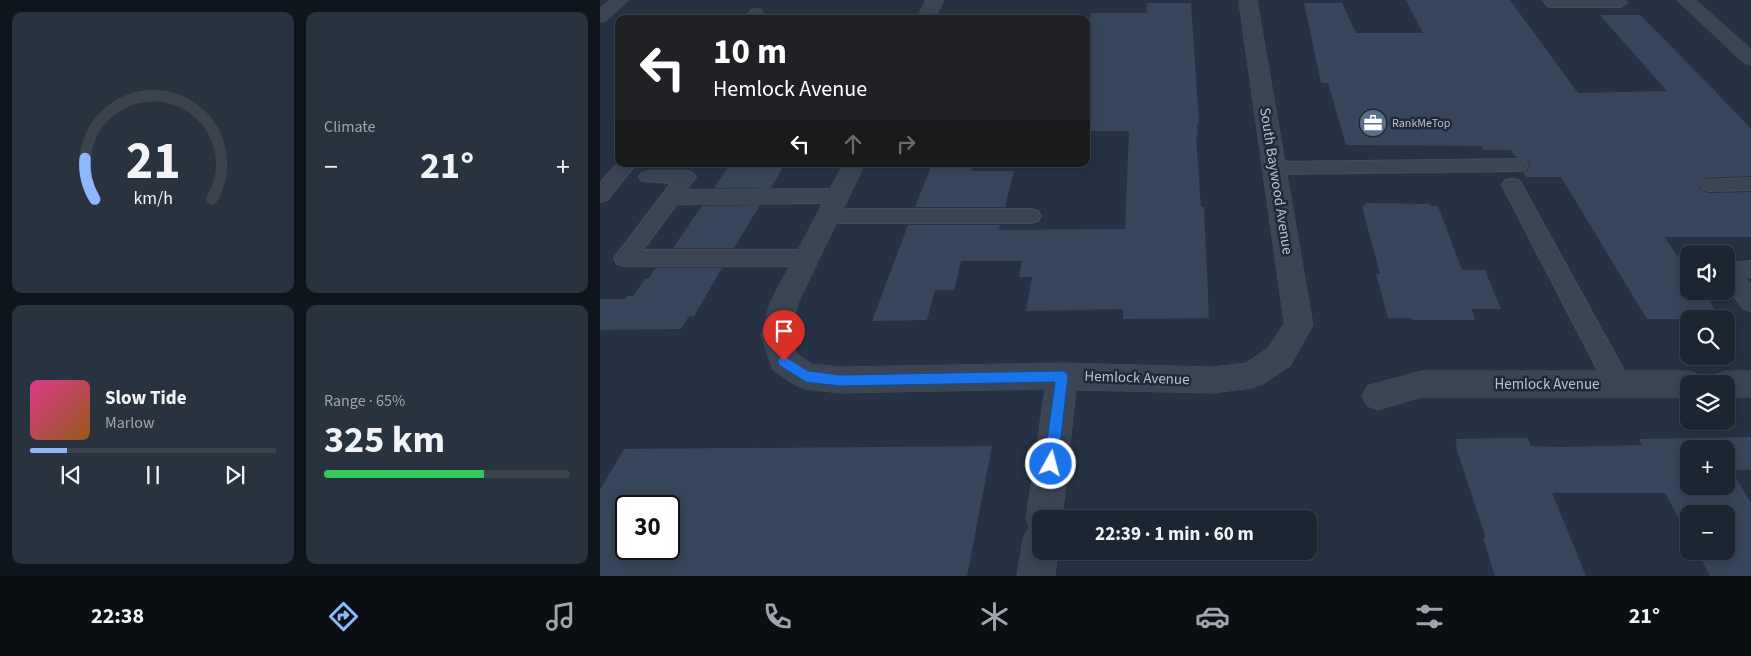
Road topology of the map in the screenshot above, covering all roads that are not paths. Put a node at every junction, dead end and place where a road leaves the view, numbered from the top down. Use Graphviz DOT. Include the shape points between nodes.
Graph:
graph roads {
  1 [pos="620,0"];
  2 [pos="935,0"];
  3 [pos="1248,0"];
  4 [pos="1550,0"];
  5 [pos="1617,0"];
  6 [pos="1686,0"];
  7 [pos="928,15"];
  8 [pos="600,17"];
  9 [pos="1751,59"];
  10 [pos="624,167"];
  11 [pos="852,167"];
  12 [pos="1274,168"];
  13 [pos="649,177"];
  14 [pos="1711,184"];
  15 [pos="1751,184"];
  16 [pos="600,196"];
  17 [pos="671,197"];
  18 [pos="832,206"];
  19 [pos="1031,216"];
  20 [pos="806,258"];
  21 [pos="1751,270"];
  22 [pos="1751,302"];
  23 [pos="1279,357"];
  24 [pos="1062,376"];
  25 [pos="1618,384"];
  26 [pos="1680,384"];
  27 [pos="1735,384"];
  28 [pos="1751,384"];
  29 [pos="1378,396"];
  30 [pos="1045,510"];
  31 [pos="1038,560"];
  32 [pos="1036,576"];
  1 -- 8 [label="street"];
  2 -- 7 [label="street"];
  3 -- 12 [label="street, South Baywood Avenue"];
  4 -- 5 [label="lane" via="1552,3 1620,3"];
  6 -- 9 [label="street"];
  10 -- 16 [label="lane"];
  11 -- 18 [label="street"];
  12 -- 23 [label="street, South Baywood Avenue" via="1298,325"];
  12 -- 25 [label="lane" via="1516,175"];
  13 -- 17 [label="lane" via="686,177"];
  14 -- 15 [label="lane"];
  17 -- 18 [label="lane"];
  17 -- 20 [label="lane" via="624,258"];
  18 -- 19 [label="lane"];
  18 -- 20 [label="street"];
  20 -- 24 [label="street, Hemlock Avenue" via="784,303 776,336 784,361 806,376 840,380"];
  21 -- 22 [label="lane" via="1732,271 1730,275"];
  23 -- 24 [label="street, Hemlock Avenue" via="1252,375 1213,380"];
  24 -- 30 [label="street"];
  25 -- 26 [label="street, Hemlock Avenue"];
  25 -- 29 [label="street, Hemlock Avenue" via="1422,384"];
  27 -- 28 [label="street"];
  31 -- 32 [label="street"];
}
